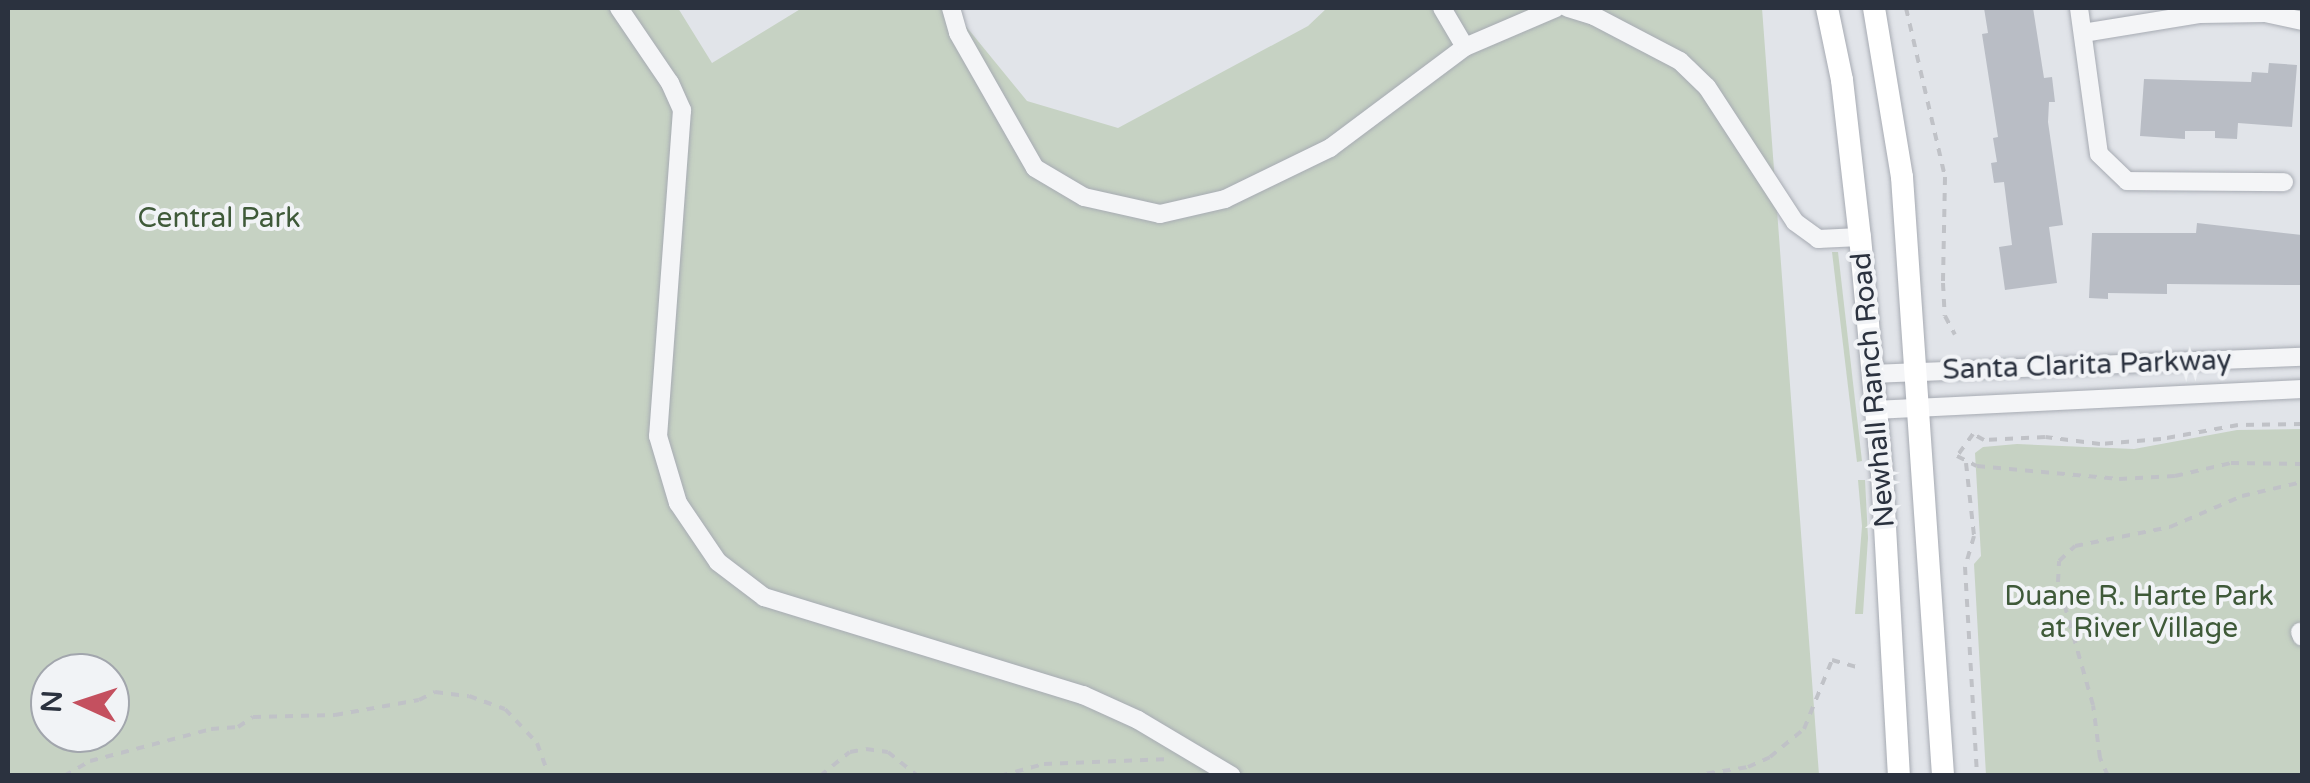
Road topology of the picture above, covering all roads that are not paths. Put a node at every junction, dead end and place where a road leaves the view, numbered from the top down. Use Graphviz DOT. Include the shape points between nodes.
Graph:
graph roads {
  1 [pos="619,8"];
  2 [pos="951,8"];
  3 [pos="1442,8"];
  4 [pos="1556,8"];
  5 [pos="1568,8"];
  6 [pos="1828,8"];
  7 [pos="1874,8"];
  8 [pos="2079,8"];
  9 [pos="2302,22"];
  10 [pos="2083,33"];
  11 [pos="1465,48"];
  12 [pos="2284,182"];
  13 [pos="1860,237"];
  14 [pos="2302,356"];
  15 [pos="1917,370"];
  16 [pos="1871,374"];
  17 [pos="2302,389"];
  18 [pos="1921,406"];
  19 [pos="1874,410"];
  20 [pos="1232,776"];
  21 [pos="1900,776"];
  22 [pos="1944,776"];
  1 -- 20 [label="street" via="682,110 658,436 678,503 718,562 764,597 1084,695"];
  2 -- 11 [label="street" via="958,33 1035,168 1084,197 1160,214 1225,199 1330,148"];
  3 -- 11 [label="street"];
  4 -- 11 [label="street"];
  5 -- 13 [label="street" via="1680,61 1707,87 1795,222 1818,239"];
  6 -- 13 [label="main road, Newhall Ranch Road"];
  7 -- 15 [label="main road, Newhall Ranch Road" via="1902,177"];
  8 -- 10 [label="street"];
  9 -- 10 [label="street" via="2264,13 2200,14"];
  10 -- 12 [label="street" via="2099,154 2127,181"];
  13 -- 16 [label="main road, Newhall Ranch Road"];
  14 -- 15 [label="street, Santa Clarita Parkway"];
  15 -- 16 [label="street, Santa Clarita Parkway"];
  15 -- 18 [label="main road, Newhall Ranch Road"];
  16 -- 19 [label="main road, Newhall Ranch Road"];
  17 -- 18 [label="street, Santa Clarita Parkway"];
  18 -- 19 [label="street, Santa Clarita Parkway"];
  18 -- 22 [label="main road, Newhall Ranch Road"];
  19 -- 21 [label="main road, Newhall Ranch Road"];
}
